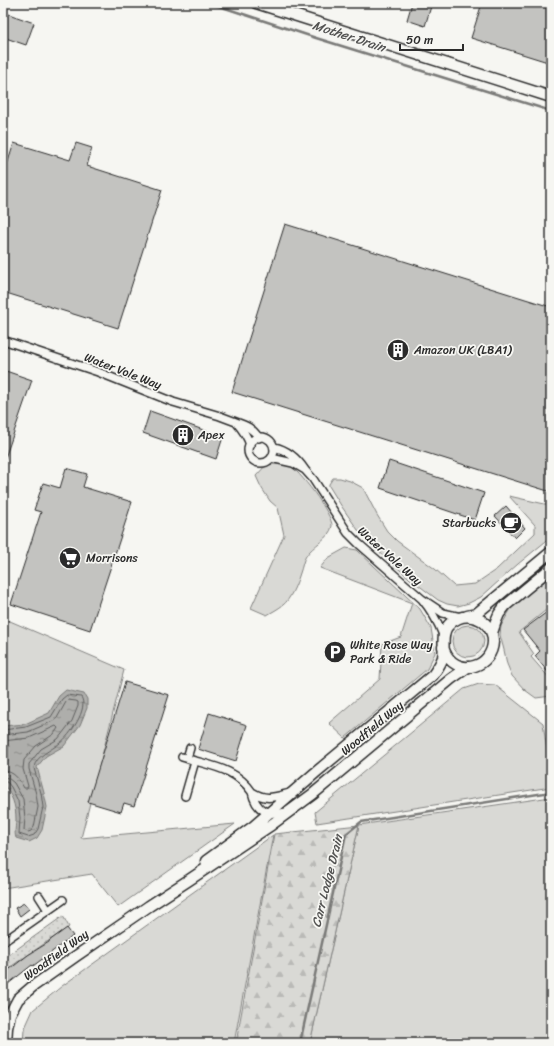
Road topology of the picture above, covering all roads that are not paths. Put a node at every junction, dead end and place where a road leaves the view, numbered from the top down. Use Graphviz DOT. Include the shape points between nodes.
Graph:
graph roads {
  1 [pos="256,3"];
  2 [pos="551,97"];
  3 [pos="3,340"];
  4 [pos="236,422"];
  5 [pos="259,438"];
  6 [pos="250,445"];
  7 [pos="274,448"];
  8 [pos="271,458"];
  9 [pos="305,470"];
  10 [pos="551,552"];
  11 [pos="551,568"];
  12 [pos="422,599"];
  13 [pos="464,617"];
  14 [pos="492,633"];
  15 [pos="443,635"];
  16 [pos="443,647"];
  17 [pos="468,667"];
  18 [pos="190,748"];
  19 [pos="195,761"];
  20 [pos="252,792"];
  21 [pos="293,792"];
  22 [pos="185,796"];
  23 [pos="292,809"];
  24 [pos="269,813"];
  25 [pos="38,896"];
  26 [pos="63,900"];
  27 [pos="149,906"];
  28 [pos="48,910"];
  29 [pos="3,942"];
  30 [pos="6,1013"];
  31 [pos="6,1043"];
  1 -- 2 [label="street"];
  3 -- 4 [label="street, Water Vole Way" via="98,372 173,402"];
  4 -- 5 [label="street, Water Vole Way" via="254,431"];
  4 -- 6 [label="street" via="248,437"];
  5 -- 6 [label="street"];
  5 -- 7 [label="street" via="267,439"];
  6 -- 8 [label="street" via="248,452 255,462 263,463"];
  7 -- 8 [label="street"];
  7 -- 9 [label="street, Water Vole Way" via="295,457"];
  8 -- 9 [label="street, Water Vole Way" via="293,463"];
  9 -- 12 [label="street, Water Vole Way" via="348,533"];
  10 -- 13 [label="street" via="476,614"];
  11 -- 14 [label="street" via="505,606"];
  12 -- 13 [label="street, Water Vole Way" via="443,613"];
  12 -- 15 [label="street, Water Vole Way"];
  13 -- 14 [label="street" via="477,618 486,623"];
  13 -- 15 [label="street" via="454,620"];
  14 -- 17 [label="street" via="492,649 488,658 478,665"];
  15 -- 16 [label="street"];
  16 -- 17 [label="street" via="447,656 455,663"];
  16 -- 21 [label="street, Woodfield Way" via="440,666 432,675"];
  17 -- 23 [label="street, Woodfield Way"];
  18 -- 19 [label="street, Woodfield Way" via="185,757"];
  19 -- 20 [label="street, Woodfield Way" via="233,774"];
  19 -- 22 [label="street"];
  20 -- 21 [label="street, Woodfield Way" via="265,798"];
  20 -- 24 [label="street, Woodfield Way" via="257,805"];
  21 -- 24 [label="street, Woodfield Way"];
  23 -- 24 [label="street, Woodfield Way" via="282,813"];
  23 -- 27 [label="street, Woodfield Way"];
  24 -- 27 [label="street, Woodfield Way"];
  25 -- 28 [label="street"];
  26 -- 28 [label="street"];
  27 -- 30 [label="street, Woodfield Way" via="32,987"];
  28 -- 29 [label="street"];
  30 -- 31 [label="street, Woodfield Way"];
}
